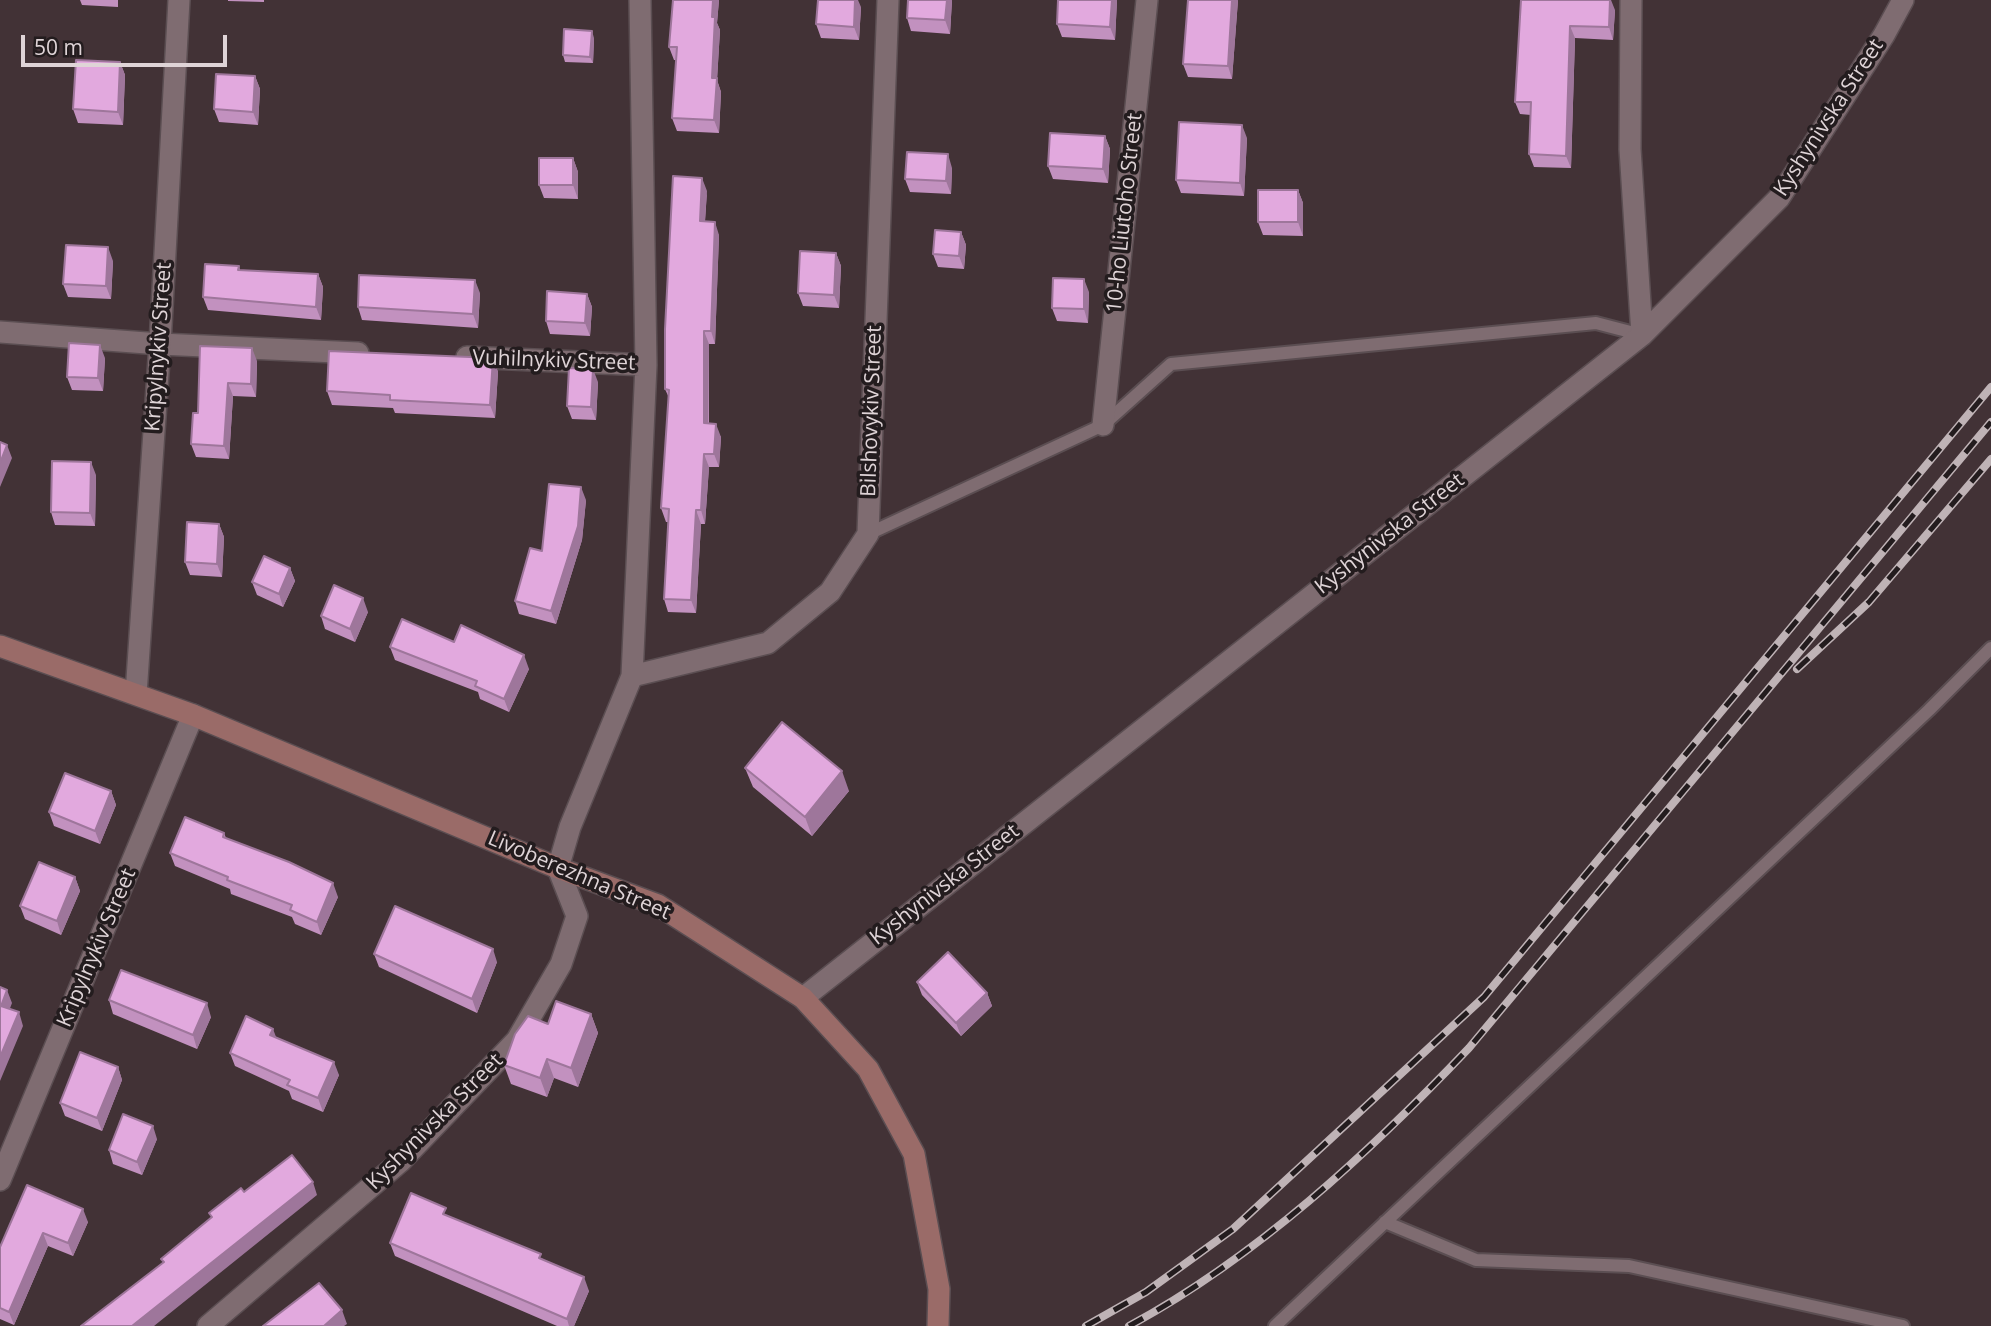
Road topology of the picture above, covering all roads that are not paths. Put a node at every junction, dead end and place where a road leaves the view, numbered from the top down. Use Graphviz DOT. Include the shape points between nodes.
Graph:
graph roads {
  1 [pos="179,0"];
  2 [pos="640,0"];
  3 [pos="888,0"];
  4 [pos="1147,0"];
  5 [pos="1631,0"];
  6 [pos="1903,0"];
  7 [pos="0,332"];
  8 [pos="1643,335"];
  9 [pos="160,344"];
  10 [pos="382,354"];
  11 [pos="452,357"];
  12 [pos="646,365"];
  13 [pos="1104,425"];
  14 [pos="867,534"];
  15 [pos="0,646"];
  16 [pos="1991,648"];
  17 [pos="632,676"];
  18 [pos="136,694"];
  19 [pos="194,715"];
  20 [pos="558,868"];
  21 [pos="803,998"];
  22 [pos="0,1180"];
  23 [pos="1385,1222"];
  24 [pos="208,1326"];
  25 [pos="938,1326"];
  26 [pos="1275,1326"];
  27 [pos="1903,1326"];
  1 -- 9 [label="street, Kripylnykiv Street"];
  2 -- 12 [label="street"];
  3 -- 14 [label="street, Bilshovykiv Street"];
  4 -- 13 [label="street, 10-ho Liutoho Street"];
  5 -- 8 [label="street" via="1630,149"];
  6 -- 8 [label="street, Kyshynivska Street" via="1779,198"];
  7 -- 9 [label="street"];
  8 -- 13 [label="lane" via="1596,323 1171,364"];
  8 -- 21 [label="street, Kyshynivska Street"];
  9 -- 10 [label="street"];
  9 -- 18 [label="street, Kripylnykiv Street"];
  11 -- 12 [label="street, Vuhilnykiv Street"];
  12 -- 17 [label="street"];
  13 -- 14 [label="lane"];
  14 -- 17 [label="street" via="830,592 768,643"];
  15 -- 18 [label="main road, Livoberezhna Street"];
  16 -- 23 [label="lane"];
  17 -- 20 [label="street" via="570,827"];
  18 -- 19 [label="main road, Livoberezhna Street"];
  19 -- 20 [label="main road, Livoberezhna Street"];
  19 -- 22 [label="street, Kripylnykiv Street"];
  20 -- 21 [label="main road, Livoberezhna Street" via="658,905"];
  20 -- 24 [label="street, Kyshynivska Street" via="577,916 561,964 517,1040 401,1161"];
  21 -- 25 [label="main road, Livoberezhna Street" via="868,1069 914,1154 939,1289"];
  23 -- 26 [label="lane"];
  23 -- 27 [label="lane" via="1476,1260 1629,1266"];
}
